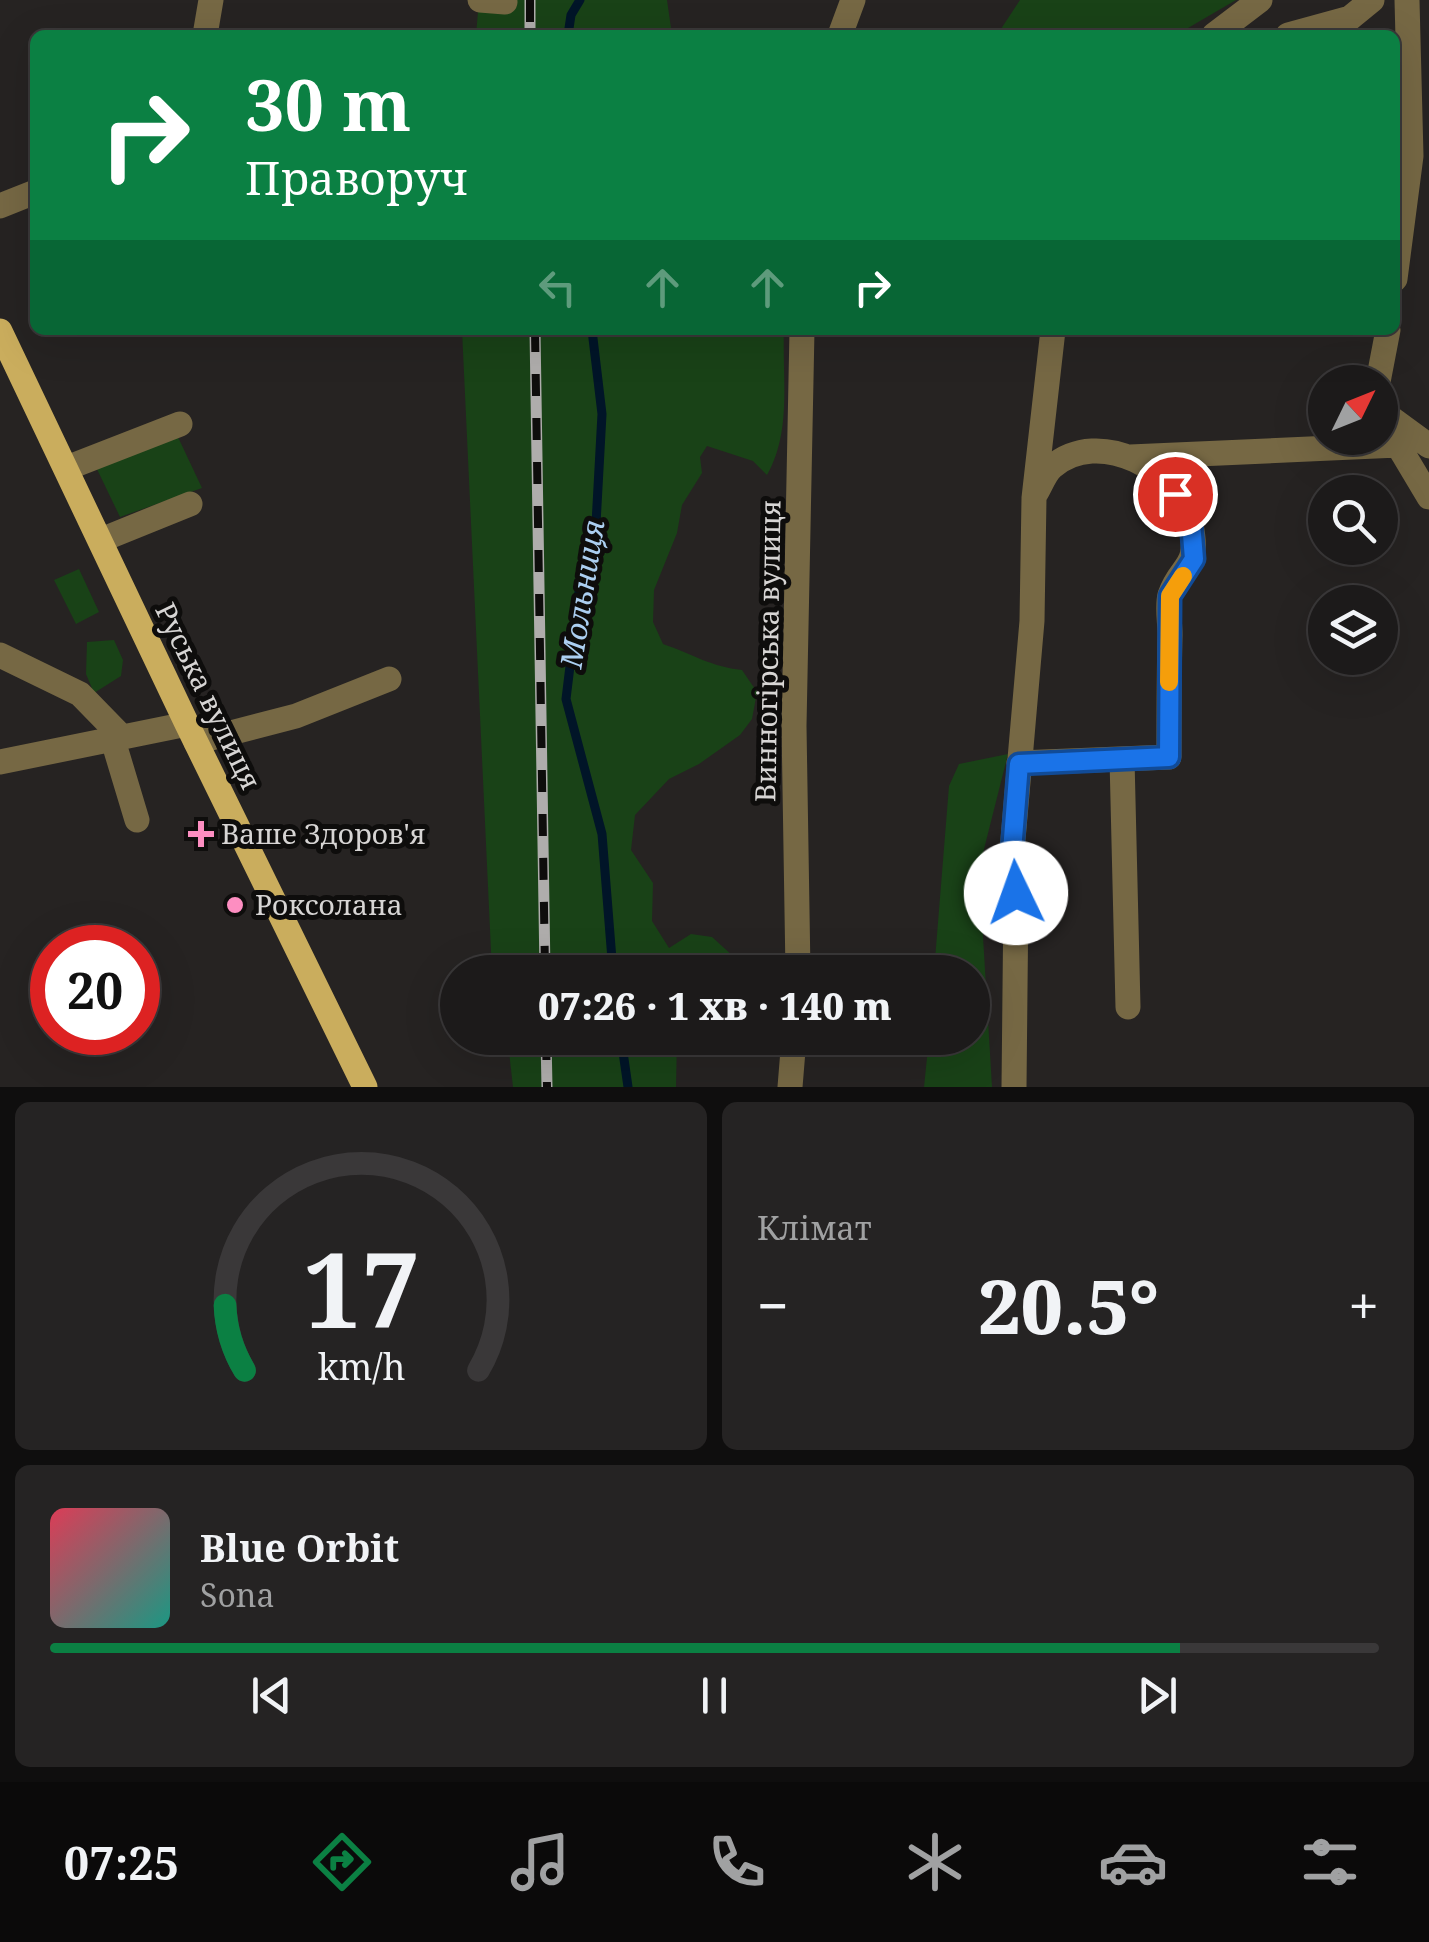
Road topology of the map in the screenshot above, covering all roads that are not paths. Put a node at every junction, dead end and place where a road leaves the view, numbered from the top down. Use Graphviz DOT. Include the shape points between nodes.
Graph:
graph roads {
  1 [pos="211,0"];
  2 [pos="854,0"];
  3 [pos="1260,0"];
  4 [pos="1372,0"];
  5 [pos="1407,0"];
  6 [pos="206,30"];
  7 [pos="842,30"];
  8 [pos="1221,30"];
  9 [pos="1306,30"];
  10 [pos="30,194"];
  11 [pos="0,206"];
  12 [pos="1400,242"];
  13 [pos="0,330"];
  14 [pos="802,335"];
  15 [pos="1052,335"];
  16 [pos="1387,335"];
  17 [pos="1381,365"];
  18 [pos="180,424"];
  19 [pos="1398,424"];
  20 [pos="1398,445"];
  21 [pos="1429,446"];
  22 [pos="1308,449"];
  23 [pos="1130,457"];
  24 [pos="67,468"];
  25 [pos="1429,496"];
  26 [pos="1034,498"];
  27 [pos="190,504"];
  28 [pos="101,540"];
  29 [pos="0,654"];
  30 [pos="389,679"];
  31 [pos="192,733"];
  32 [pos="116,736"];
  33 [pos="1122,759"];
  34 [pos="0,762"];
  35 [pos="1019,764"];
  36 [pos="137,820"];
  37 [pos="798,955"];
  38 [pos="1128,1007"];
  39 [pos="793,1055"];
  40 [pos="366,1087"];
  41 [pos="790,1087"];
  42 [pos="1014,1087"];
  1 -- 6 [label="street"];
  2 -- 7 [label="street"];
  3 -- 8 [label="street"];
  4 -- 9 [label="street" via="1350,18"];
  5 -- 12 [label="street" via="1412,156"];
  10 -- 11 [label="street"];
  13 -- 24 [label="main road, Руська вулиця"];
  14 -- 37 [label="street, Винногірська вулиця" via="794,726"];
  15 -- 26 [label="street"];
  16 -- 17 [label="street"];
  18 -- 24 [label="street"];
  19 -- 21 [label="street"];
  20 -- 25 [label="street"];
  22 -- 23 [label="street"];
  23 -- 26 [label="street" via="1100,448 1074,455 1051,468"];
  23 -- 33 [label="street" via="1175,494 1191,522 1194,559 1170,596 1169,757"];
  24 -- 28 [label="main road, Руська вулиця"];
  26 -- 35 [label="street"];
  27 -- 28 [label="street"];
  28 -- 31 [label="main road, Руська вулиця"];
  29 -- 32 [label="street" via="80,694"];
  30 -- 31 [label="street" via="296,716"];
  31 -- 32 [label="street"];
  31 -- 40 [label="main road, Руська вулиця"];
  32 -- 34 [label="street"];
  32 -- 36 [label="street"];
  33 -- 35 [label="street"];
  33 -- 38 [label="street"];
  35 -- 42 [label="street" via="1012,851"];
  39 -- 41 [label="street"];
}
